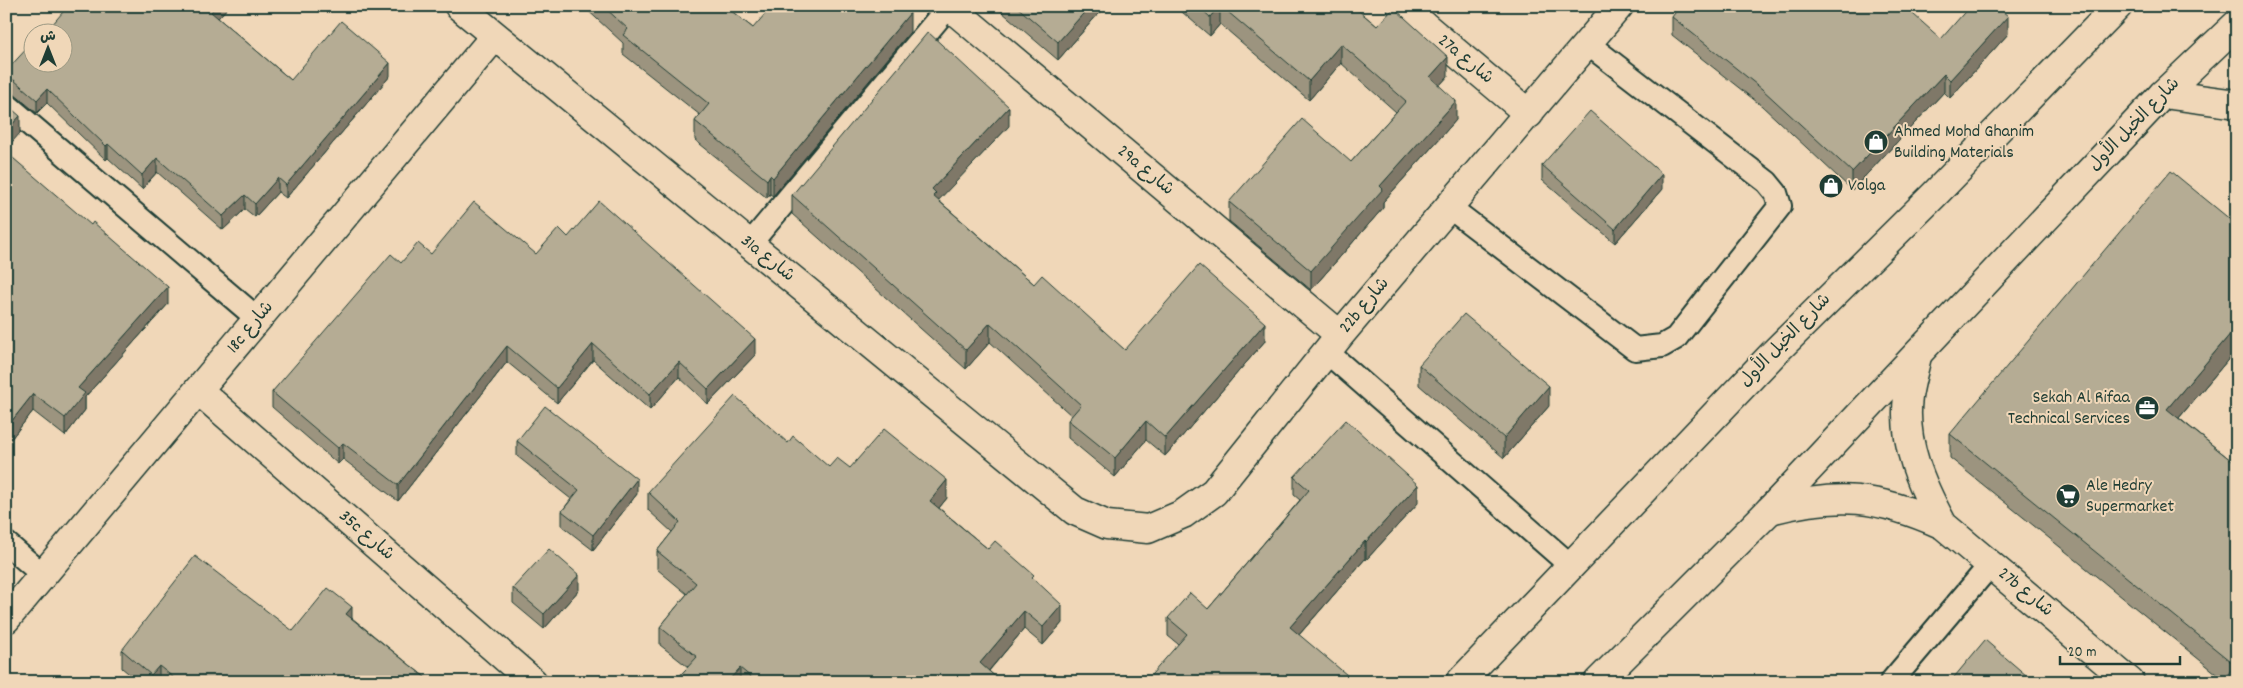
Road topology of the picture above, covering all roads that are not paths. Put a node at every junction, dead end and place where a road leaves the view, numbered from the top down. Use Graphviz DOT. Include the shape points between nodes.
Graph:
graph roads {
  1 [pos="949,6"];
  2 [pos="1401,6"];
  3 [pos="1620,6"];
  4 [pos="2118,6"];
  5 [pos="467,9"];
  6 [pos="2237,24"];
  7 [pos="495,36"];
  8 [pos="1588,44"];
  9 [pos="2163,94"];
  10 [pos="6,104"];
  11 [pos="2237,104"];
  12 [pos="1529,114"];
  13 [pos="1449,207"];
  14 [pos="749,245"];
  15 [pos="258,319"];
  16 [pos="1334,344"];
  17 [pos="1917,356"];
  18 [pos="198,390"];
  19 [pos="1770,510"];
  20 [pos="1075,511"];
  21 [pos="1943,525"];
  22 [pos="6,543"];
  23 [pos="1991,564"];
  24 [pos="1570,565"];
  25 [pos="43,575"];
  26 [pos="6,619"];
  27 [pos="533,682"];
  28 [pos="1460,682"];
  29 [pos="1598,682"];
  30 [pos="1891,682"];
  31 [pos="2130,682"];
  1 -- 14 [label="lane"];
  1 -- 16 [label="street, 29a شارع"];
  2 -- 12 [label="street, 27a شارع"];
  3 -- 8 [label="street, 22b شارع"];
  4 -- 24 [label="street, شارع الخيل الأول" via="1934,196 1774,352"];
  5 -- 7 [label="street, 31a شارع"];
  6 -- 9 [label="street, شارع الخيل الأول"];
  7 -- 14 [label="street, 31a شارع"];
  7 -- 15 [label="street, 18c شارع"];
  8 -- 12 [label="street, 22b شارع"];
  8 -- 13 [label="lane" via="1766,182 1776,194 1780,206 1676,338 1662,346 1635,348"];
  9 -- 11 [label="street"];
  9 -- 17 [label="street, شارع الخيل الأول"];
  10 -- 15 [label="lane"];
  12 -- 13 [label="street, 22b شارع"];
  13 -- 16 [label="street, 22b شارع"];
  14 -- 20 [label="street, 31a شارع"];
  15 -- 18 [label="street, 18c شارع"];
  16 -- 20 [label="street, 22b شارع" via="1214,492 1184,514 1148,530 1107,525"];
  16 -- 24 [label="lane"];
  17 -- 19 [label="street, شارع الخيل الأول"];
  17 -- 21 [label="street, 27b شارع" via="1908,399 1910,444 1922,486"];
  18 -- 25 [label="street, 18c شارع"];
  18 -- 27 [label="street, 35c شارع"];
  19 -- 21 [label="street, 27b شارع" via="1805,501 1840,498 1876,501 1911,510"];
  19 -- 29 [label="street, شارع الخيل الأول"];
  21 -- 23 [label="street, 27b شارع"];
  22 -- 25 [label="lane"];
  23 -- 30 [label="lane"];
  23 -- 31 [label="street, 27b شارع"];
  24 -- 28 [label="street, شارع الخيل الأول"];
  25 -- 26 [label="street, 18c شارع"];
}
